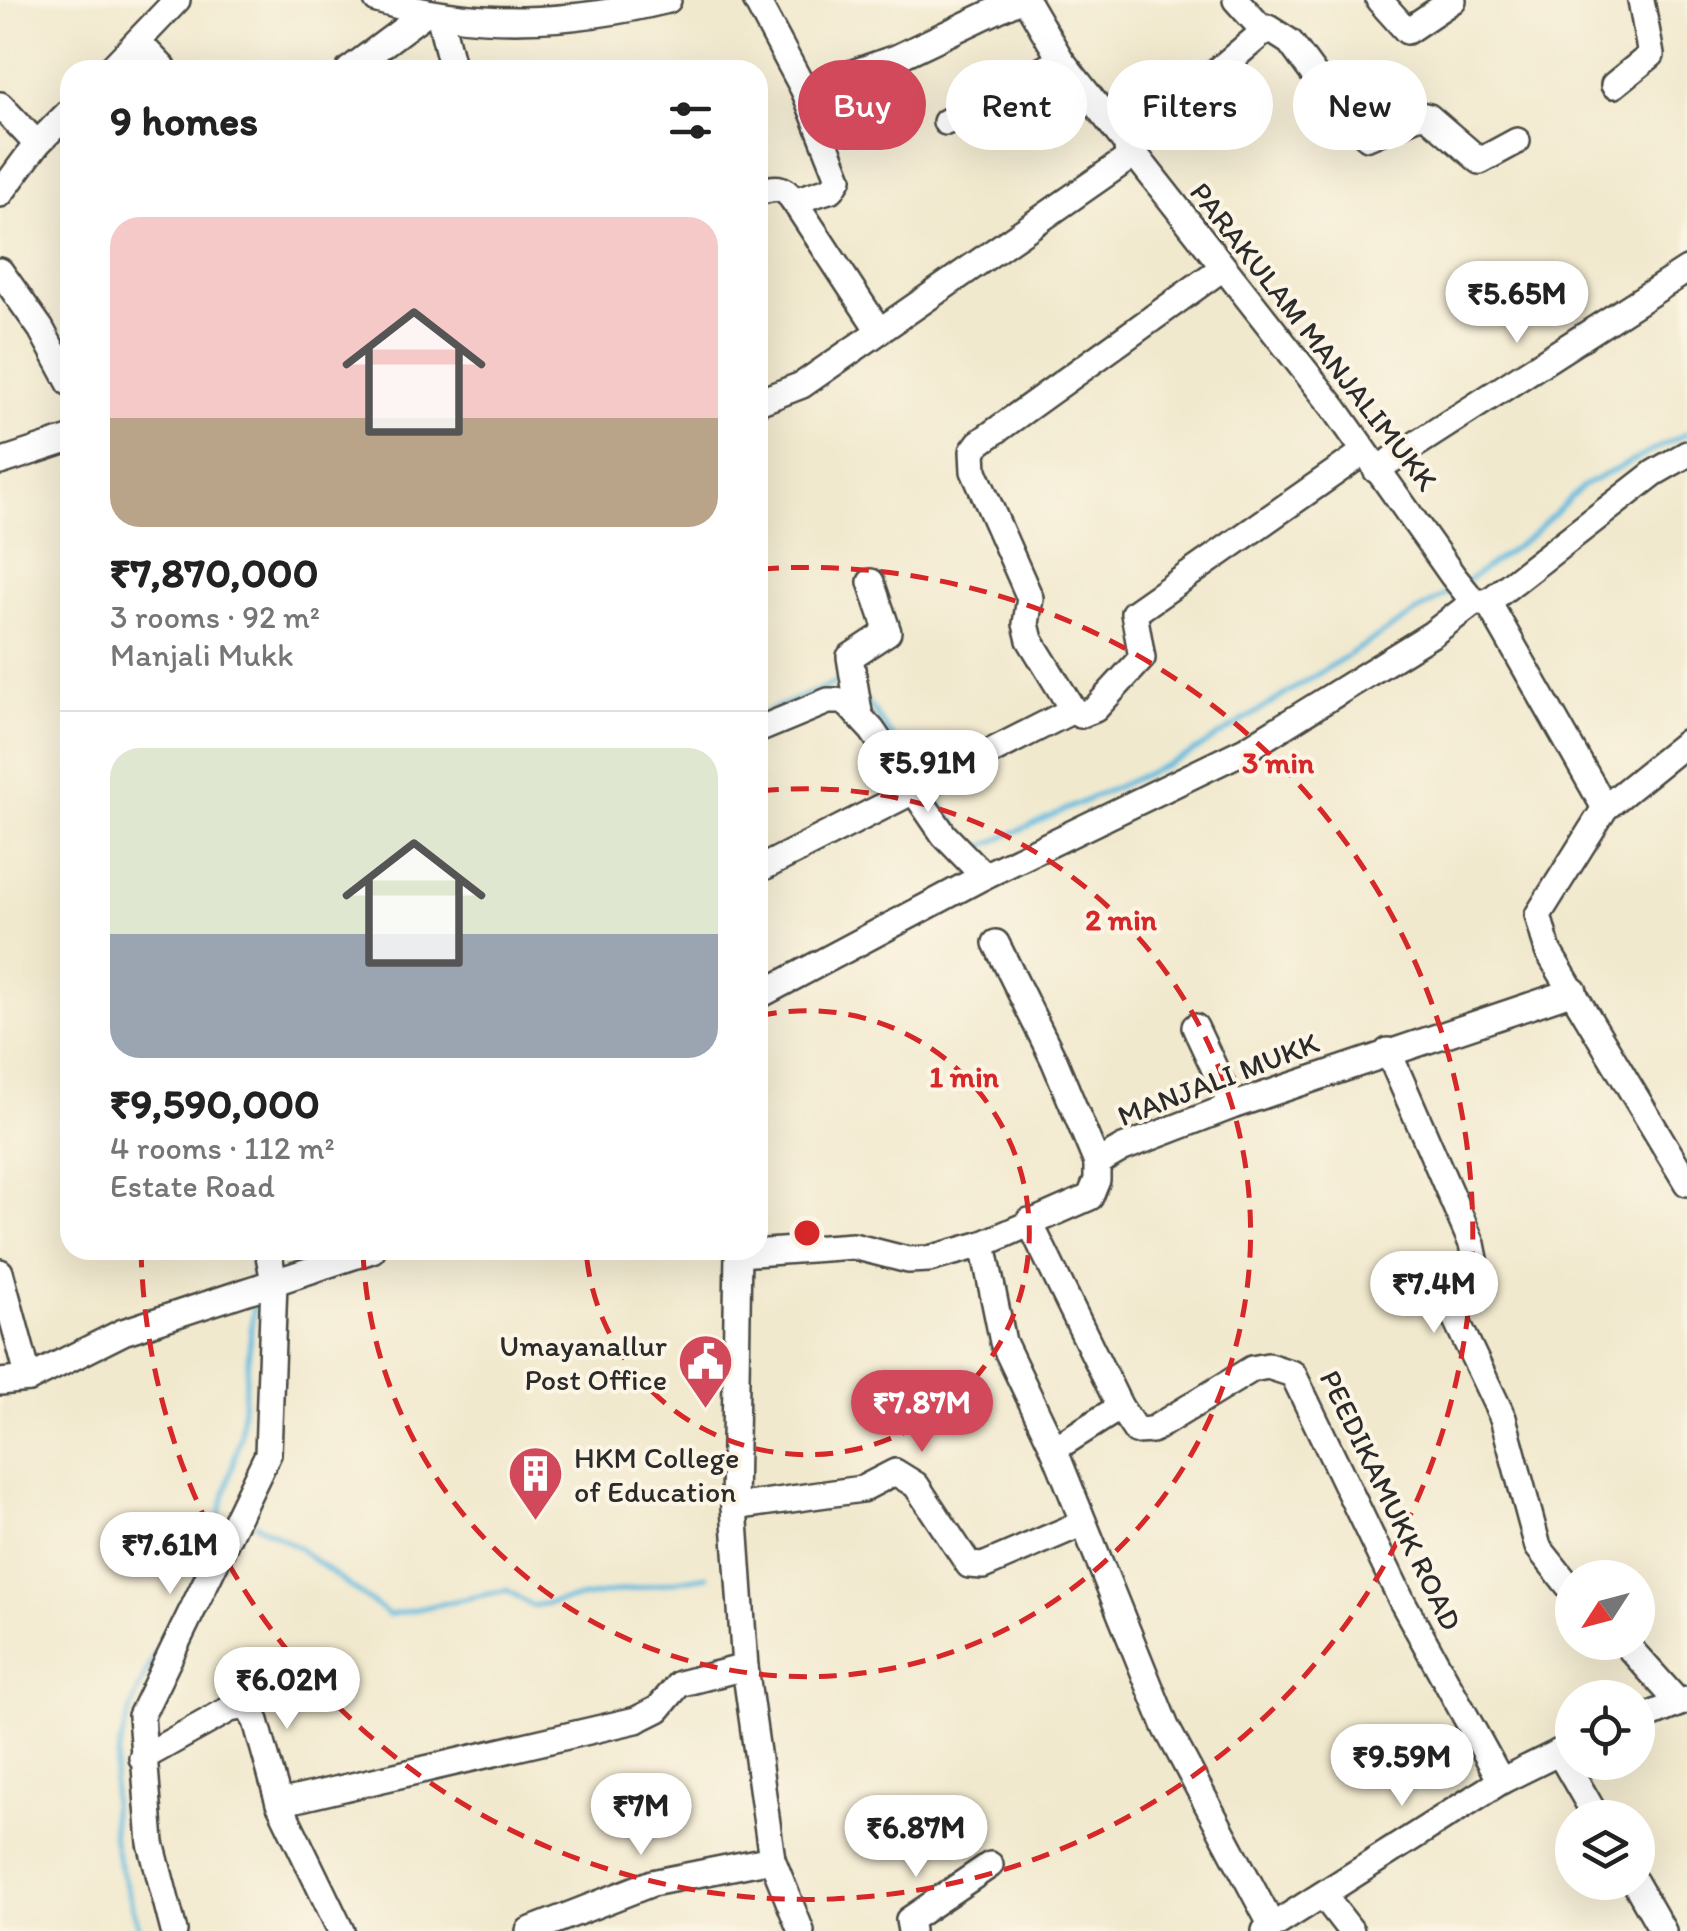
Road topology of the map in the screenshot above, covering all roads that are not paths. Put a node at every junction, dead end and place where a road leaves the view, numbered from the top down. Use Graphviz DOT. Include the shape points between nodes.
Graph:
graph roads {
  1 [pos="178,0"];
  2 [pos="378,0"];
  3 [pos="668,0"];
  4 [pos="756,0"];
  5 [pos="1018,0"];
  6 [pos="1026,0"];
  7 [pos="1236,0"];
  8 [pos="1378,0"];
  9 [pos="1453,0"];
  10 [pos="1641,0"];
  11 [pos="432,16"];
  12 [pos="1263,30"];
  13 [pos="138,42"];
  14 [pos="120,60"];
  15 [pos="155,60"];
  16 [pos="364,60"];
  17 [pos="450,60"];
  18 [pos="890,60"];
  19 [pos="1061,60"];
  20 [pos="798,79"];
  21 [pos="1614,85"];
  22 [pos="1087,94"];
  23 [pos="0,105"];
  24 [pos="60,120"];
  25 [pos="1517,141"];
  26 [pos="37,144"];
  27 [pos="828,150"];
  28 [pos="1130,151"];
  29 [pos="768,189"];
  30 [pos="0,194"];
  31 [pos="794,201"];
  32 [pos="1221,269"];
  33 [pos="1687,270"];
  34 [pos="0,271"];
  35 [pos="878,329"];
  36 [pos="60,364"];
  37 [pos="768,398"];
  38 [pos="60,442"];
  39 [pos="1687,454"];
  40 [pos="1370,461"];
  41 [pos="0,462"];
  42 [pos="871,582"];
  43 [pos="1471,594"];
  44 [pos="1072,710"];
  45 [pos="859,712"];
  46 [pos="768,726"];
  47 [pos="1687,742"];
  48 [pos="913,792"];
  49 [pos="1604,808"];
  50 [pos="768,865"];
  51 [pos="984,876"];
  52 [pos="996,944"];
  53 [pos="1574,990"];
  54 [pos="768,991"];
  55 [pos="1195,1027"];
  56 [pos="1388,1051"];
  57 [pos="1232,1106"];
  58 [pos="1098,1164"];
  59 [pos="1687,1183"];
  60 [pos="1030,1221"];
  61 [pos="984,1244"];
  62 [pos="768,1250"];
  63 [pos="270,1260"];
  64 [pos="341,1260"];
  65 [pos="738,1260"];
  66 [pos="0,1272"];
  67 [pos="274,1282"];
  68 [pos="29,1379"];
  69 [pos="0,1382"];
  70 [pos="1120,1408"];
  71 [pos="1054,1449"];
  72 [pos="734,1507"];
  73 [pos="1081,1524"];
  74 [pos="1555,1568"];
  75 [pos="1642,1660"];
  76 [pos="745,1667"];
  77 [pos="1683,1702"];
  78 [pos="1655,1713"];
  79 [pos="1555,1754"];
  80 [pos="142,1758"];
  81 [pos="1501,1781"];
  82 [pos="279,1804"];
  83 [pos="772,1858"];
  84 [pos="990,1865"];
  85 [pos="1323,1895"];
  86 [pos="1645,1900"];
  87 [pos="1268,1928"];
  88 [pos="174,1931"];
  89 [pos="342,1931"];
  90 [pos="528,1931"];
  91 [pos="801,1931"];
  92 [pos="911,1931"];
  93 [pos="1351,1931"];
  94 [pos="1663,1931"];
  1 -- 13 [label="street"];
  2 -- 11 [label="street"];
  3 -- 11 [label="street" via="558,21"];
  4 -- 20 [label="street"];
  5 -- 18 [label="street"];
  6 -- 19 [label="street, PARAKULAM MANJALIMUKK"];
  7 -- 12 [label="street"];
  8 -- 9 [label="street" via="1407,31"];
  10 -- 21 [label="street" via="1651,54"];
  11 -- 16 [label="street"];
  11 -- 17 [label="street"];
  12 -- 25 [label="street" via="1278,30 1368,137 1428,116 1480,161"];
  12 -- 28 [label="street"];
  13 -- 14 [label="street"];
  13 -- 15 [label="street"];
  22 -- 28 [label="street, PARAKULAM MANJALIMUKK"];
  23 -- 26 [label="street"];
  24 -- 26 [label="street"];
  26 -- 30 [label="street"];
  27 -- 31 [label="street" via="839,178 832,189"];
  28 -- 32 [label="street, PARAKULAM MANJALIMUKK"];
  28 -- 35 [label="street" via="942,290"];
  29 -- 31 [label="street" via="786,190"];
  31 -- 35 [label="street"];
  32 -- 40 [label="street, PARAKULAM MANJALIMUKK"];
  32 -- 44 [label="street" via="973,452 974,471 1030,598 1030,640"];
  33 -- 40 [label="street"];
  34 -- 36 [label="street"];
  35 -- 37 [label="street" via="802,385"];
  38 -- 41 [label="street"];
  39 -- 43 [label="street"];
  40 -- 43 [label="street, PARAKULAM MANJALIMUKK"];
  40 -- 44 [label="street" via="1134,613 1142,658 1094,709 1080,715"];
  42 -- 45 [label="street" via="888,632 850,657"];
  43 -- 49 [label="street, PARAKULAM MANJALIMUKK"];
  43 -- 51 [label="street" via="1432,634 1246,750"];
  44 -- 48 [label="street"];
  45 -- 46 [label="street" via="828,700"];
  45 -- 48 [label="street"];
  47 -- 49 [label="street"];
  48 -- 50 [label="street"];
  48 -- 51 [label="street"];
  49 -- 53 [label="street" via="1538,915 1548,951"];
  51 -- 54 [label="street"];
  52 -- 58 [label="street"];
  53 -- 56 [label="street, MANJALI MUKK"];
  53 -- 59 [label="street"];
  55 -- 57 [label="street"];
  56 -- 57 [label="street, MANJALI MUKK"];
  56 -- 74 [label="street" via="1472,1244 1475,1259 1449,1296 1451,1309 1503,1418 1538,1547"];
  57 -- 58 [label="street, MANJALI MUKK"];
  58 -- 60 [label="street, MANJALI MUKK" via="1090,1197"];
  60 -- 61 [label="street, MANJALI MUKK"];
  60 -- 70 [label="street"];
  61 -- 62 [label="street, MANJALI MUKK" via="908,1260 853,1246"];
  61 -- 71 [label="street" via="1003,1342"];
  63 -- 67 [label="street"];
  64 -- 67 [label="street"];
  65 -- 72 [label="street, MANJALI MUKK"];
  66 -- 68 [label="street"];
  67 -- 68 [label="street" via="124,1332"];
  67 -- 80 [label="street" via="268,1454 141,1716"];
  68 -- 69 [label="street"];
  70 -- 71 [label="street"];
  70 -- 81 [label="street, PEEDIKAMUKK ROAD" via="1136,1430 1152,1430 1252,1370 1268,1366 1293,1374 1402,1601"];
  71 -- 73 [label="street"];
  72 -- 73 [label="street" via="862,1489 896,1472 916,1485 969,1565 984,1566"];
  72 -- 76 [label="street, MANJALI MUKK"];
  73 -- 87 [label="street" via="1182,1762"];
  75 -- 77 [label="street"];
  76 -- 82 [label="street" via="679,1684 658,1709 636,1720"];
  76 -- 83 [label="street, MANJALI MUKK"];
  77 -- 78 [label="street"];
  79 -- 81 [label="street"];
  80 -- 82 [label="street" via="247,1706"];
  80 -- 88 [label="street" via="151,1843"];
  81 -- 85 [label="street"];
  82 -- 89 [label="street"];
  83 -- 90 [label="street" via="652,1884"];
  83 -- 91 [label="street, MANJALI MUKK"];
  84 -- 92 [label="street" via="909,1920"];
  85 -- 87 [label="street"];
  85 -- 93 [label="street"];
  86 -- 94 [label="street"];
}
